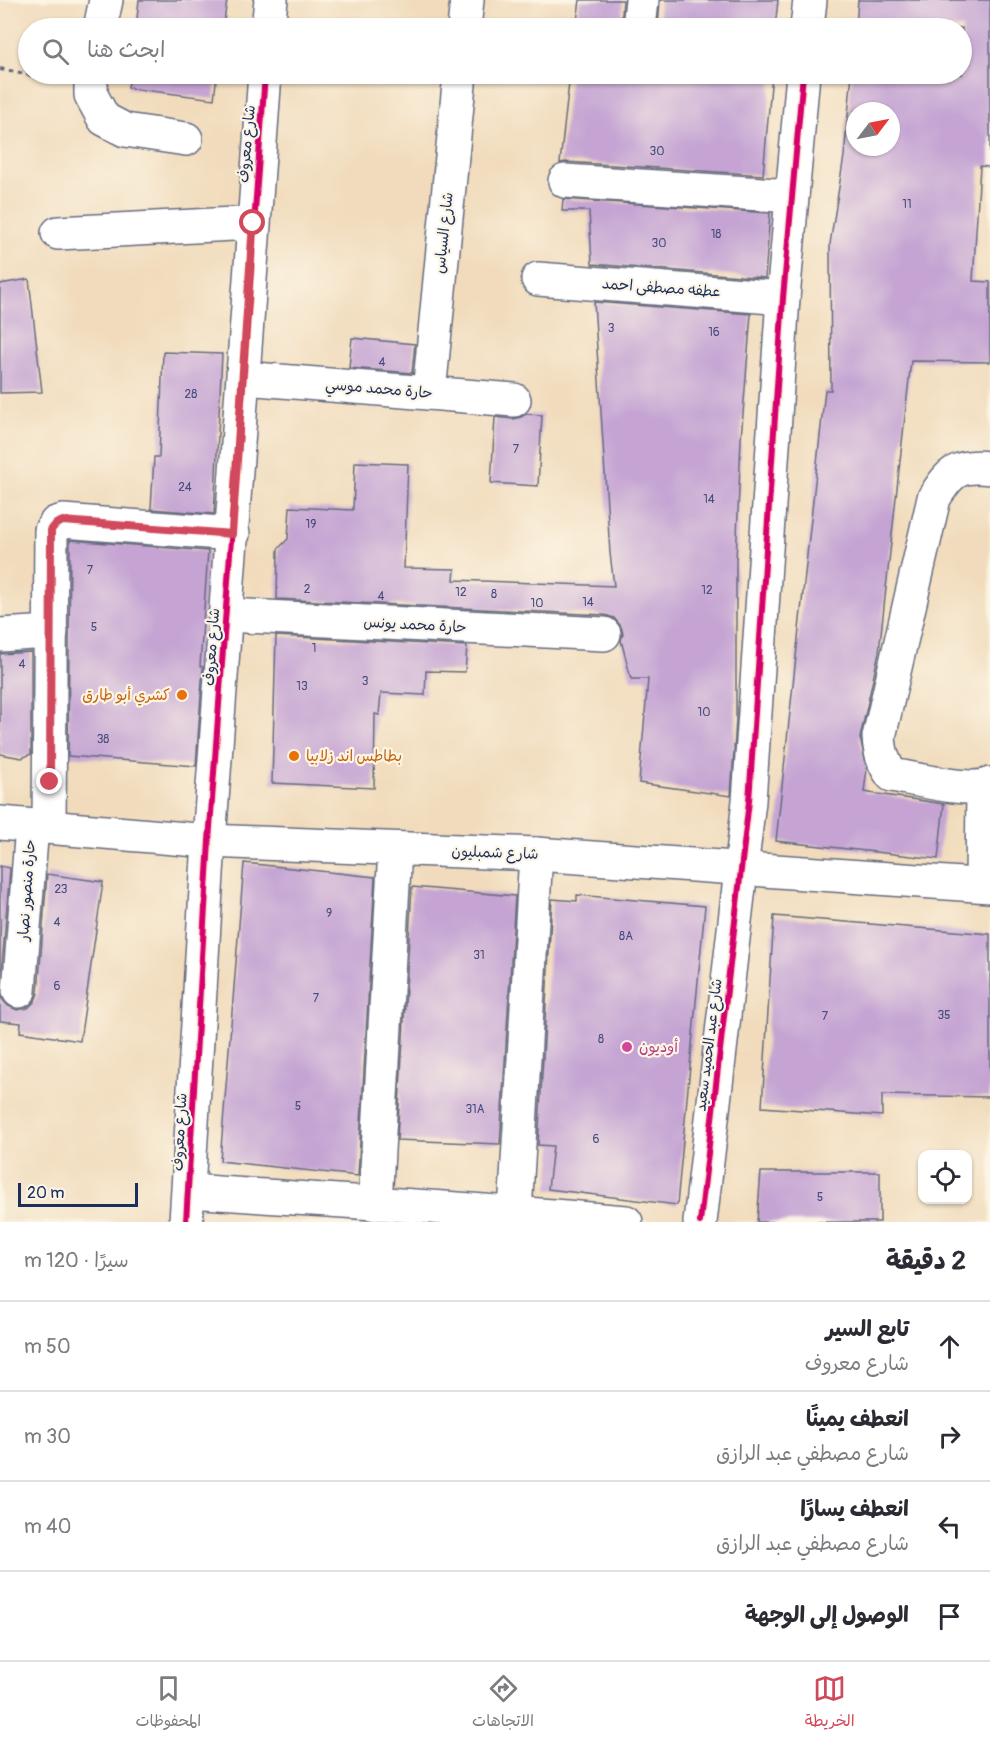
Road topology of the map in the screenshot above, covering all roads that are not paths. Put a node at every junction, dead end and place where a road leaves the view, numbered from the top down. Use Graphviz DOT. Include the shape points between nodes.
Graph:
graph roads {
  1 [pos="106,0"];
  2 [pos="271,0"];
  3 [pos="467,0"];
  4 [pos="642,0"];
  5 [pos="810,0"];
  6 [pos="102,18"];
  7 [pos="269,18"];
  8 [pos="466,18"];
  9 [pos="640,18"];
  10 [pos="808,18"];
  11 [pos="91,84"];
  12 [pos="264,84"];
  13 [pos="459,84"];
  14 [pos="802,84"];
  15 [pos="186,139"];
  16 [pos="565,181"];
  17 [pos="792,196"];
  18 [pos="253,223"];
  19 [pos="58,232"];
  20 [pos="538,279"];
  21 [pos="783,298"];
  22 [pos="244,378"];
  23 [pos="429,393"];
  24 [pos="514,400"];
  25 [pos="990,468"];
  26 [pos="232,534"];
  27 [pos="226,615"];
  28 [pos="51,632"];
  29 [pos="604,634"];
  30 [pos="0,635"];
  31 [pos="987,785"];
  32 [pos="0,823"];
  33 [pos="41,826"];
  34 [pos="209,841"];
  35 [pos="395,849"];
  36 [pos="536,854"];
  37 [pos="742,870"];
  38 [pos="986,886"];
  39 [pos="19,991"];
  40 [pos="375,1204"];
  41 [pos="188,1207"];
  42 [pos="515,1212"];
  43 [pos="445,1216"];
  44 [pos="626,1222"];
  45 [pos="700,1222"];
  1 -- 6 [label="street"];
  2 -- 7 [label="street"];
  3 -- 8 [label="street"];
  4 -- 9 [label="street"];
  5 -- 10 [label="street"];
  11 -- 15 [label="street" via="91,95 104,119 125,130"];
  12 -- 18 [label="street, شارع معروف"];
  13 -- 23 [label="street, شارع السياس"];
  14 -- 17 [label="street, شارع عبد الحميد سعيد"];
  16 -- 17 [label="street"];
  17 -- 21 [label="street, شارع عبد الحميد سعيد"];
  18 -- 19 [label="street"];
  18 -- 22 [label="street, شارع معروف"];
  20 -- 21 [label="street, عطفه مصطفى احمد"];
  21 -- 37 [label="street, شارع عبد الحميد سعيد" via="750,801"];
  22 -- 23 [label="street, حارة محمد موسي"];
  22 -- 26 [label="street, شارع معروف"];
  23 -- 24 [label="street, حارة محمد موسي"];
  25 -- 31 [label="street" via="971,465 955,472 934,498 879,737 884,764 892,775 969,788"];
  26 -- 27 [label="street, شارع معروف"];
  26 -- 28 [label="street, حارة منصور نصار" via="63,521 56,524 51,530"];
  27 -- 29 [label="street, حارة محمد يونس"];
  27 -- 34 [label="street, شارع معروف"];
  28 -- 30 [label="street"];
  28 -- 33 [label="street, حارة منصور نصار"];
  31 -- 38 [label="street"];
  32 -- 33 [label="street, شارع شمبليون"];
  33 -- 34 [label="street, شارع شمبليون"];
  33 -- 39 [label="street, حارة منصور نصار"];
  34 -- 35 [label="street, شارع شمبليون"];
  34 -- 41 [label="street, شارع معروف"];
  35 -- 36 [label="street, شارع شمبليون"];
  35 -- 40 [label="street"];
  36 -- 37 [label="street, شارع شمبليون"];
  36 -- 42 [label="street"];
  37 -- 38 [label="street, شارع شمبليون"];
  37 -- 45 [label="street, شارع عبد الحميد سعيد"];
  40 -- 41 [label="street"];
  40 -- 43 [label="street"];
  42 -- 43 [label="street"];
  42 -- 44 [label="street"];
}
